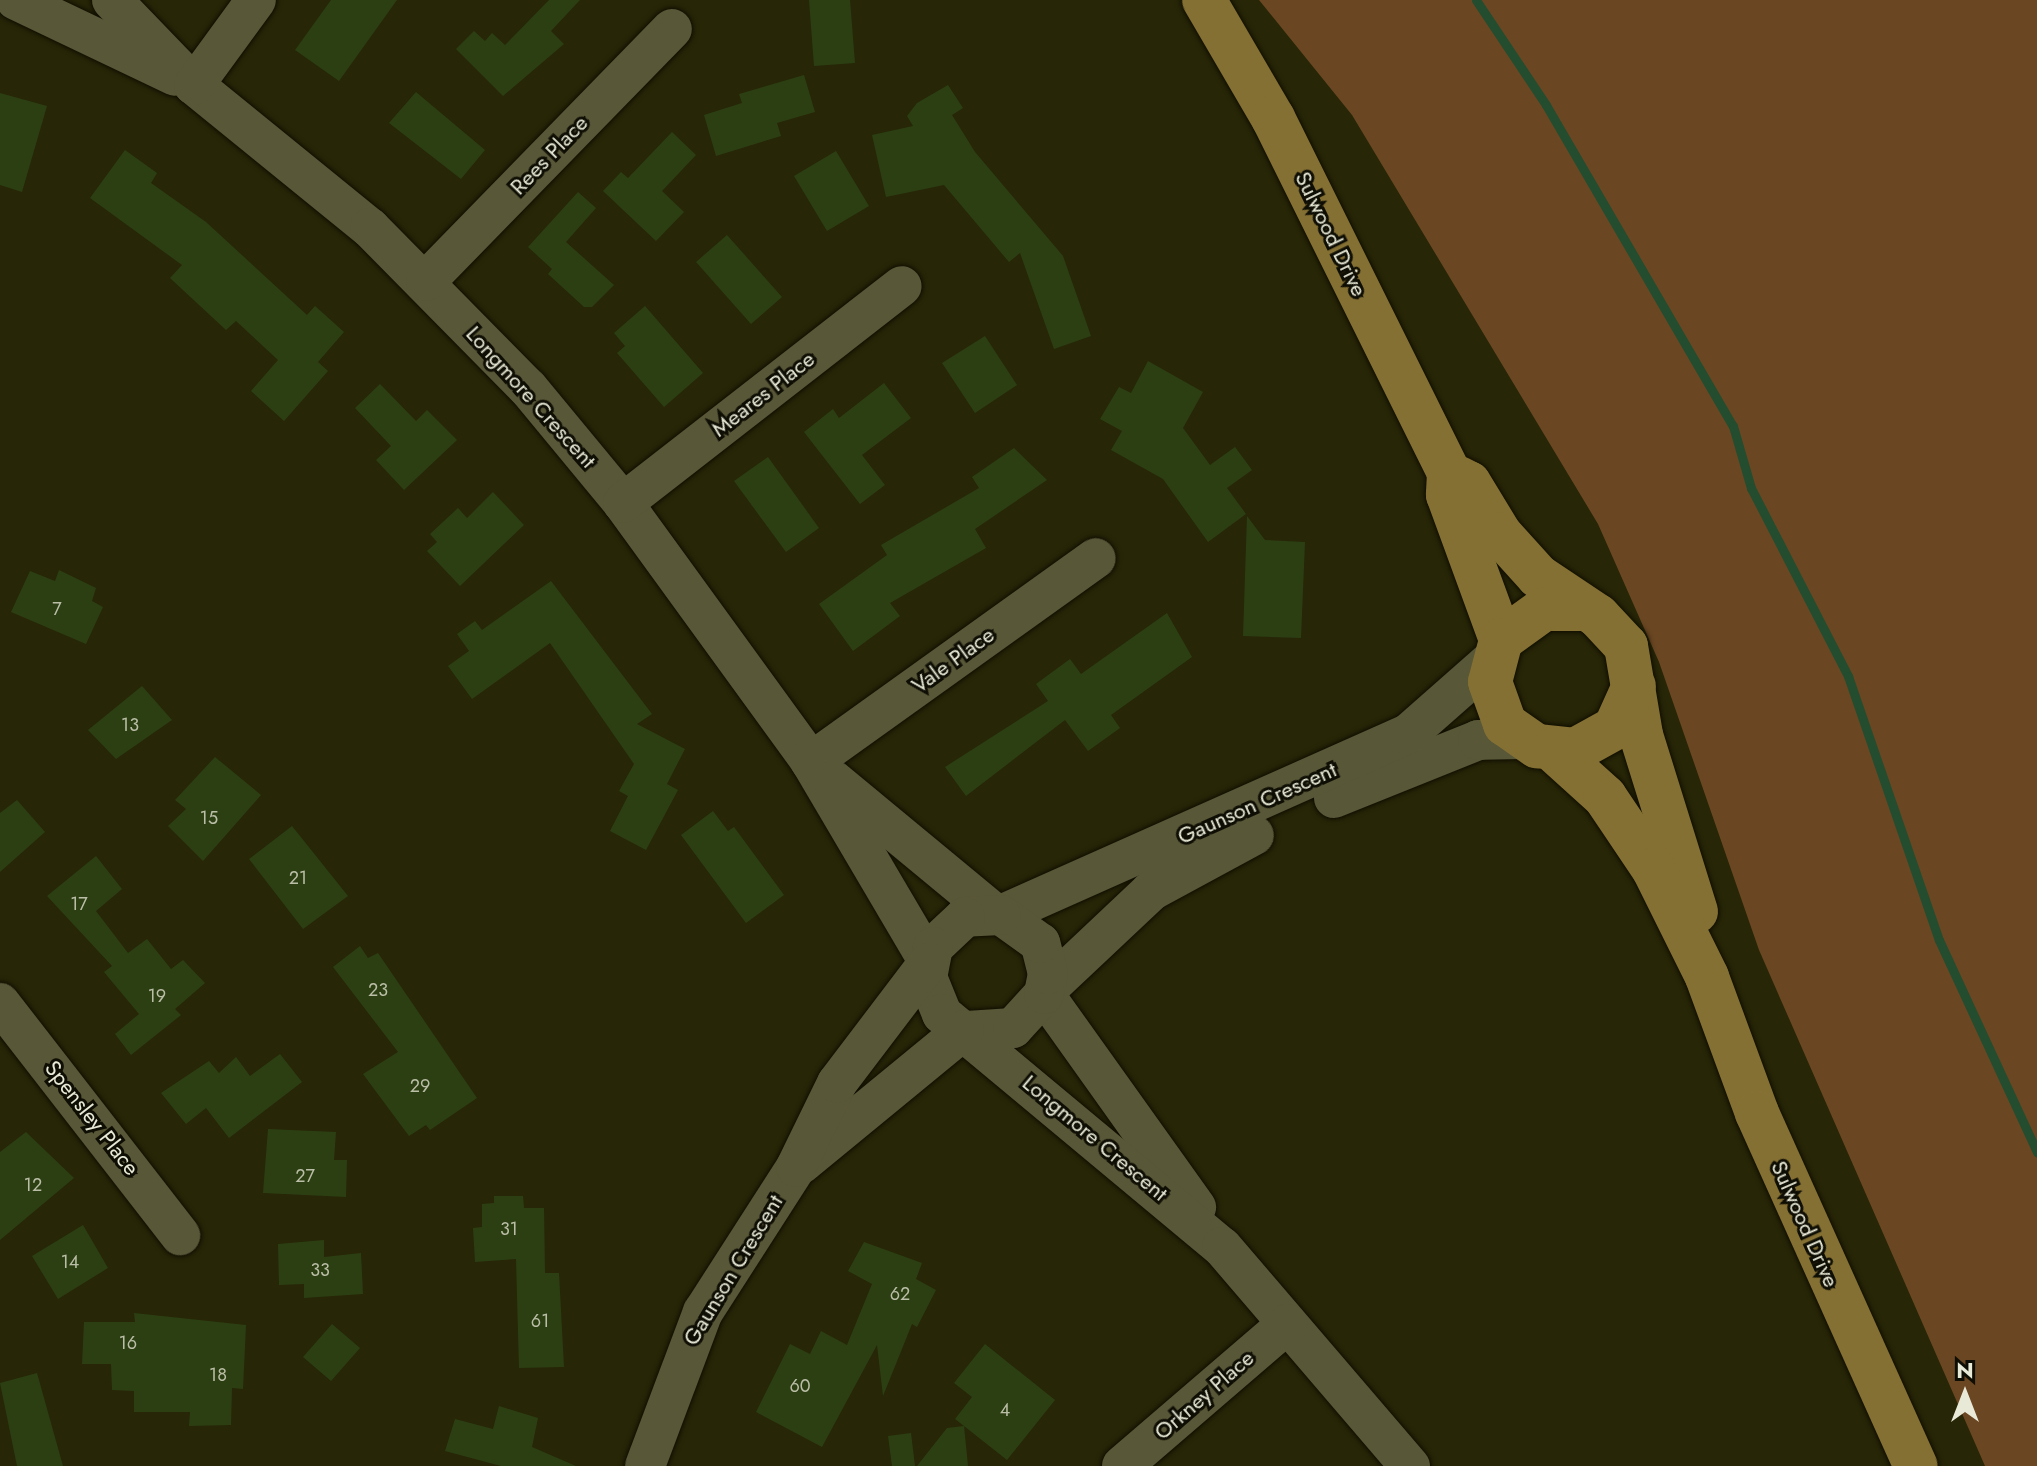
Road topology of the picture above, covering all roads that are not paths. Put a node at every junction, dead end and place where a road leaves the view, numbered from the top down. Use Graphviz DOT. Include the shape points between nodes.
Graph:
graph roads {
  1 [pos="16,0"];
  2 [pos="112,0"];
  3 [pos="256,0"];
  4 [pos="1204,0"];
  5 [pos="672,29"];
  6 [pos="194,85"];
  7 [pos="426,281"];
  8 [pos="902,286"];
  9 [pos="1449,473"];
  10 [pos="623,503"];
  11 [pos="1096,558"];
  12 [pos="1580,609"];
  13 [pos="1497,650"];
  14 [pos="1634,686"];
  15 [pos="1537,745"];
  16 [pos="811,762"];
  17 [pos="998,914"];
  18 [pos="928,962"];
  19 [pos="1707,977"];
  20 [pos="1045,992"];
  21 [pos="0,1003"];
  22 [pos="965,1030"];
  23 [pos="796,1167"];
  24 [pos="180,1235"];
  25 [pos="1222,1247"];
  26 [pos="1287,1324"];
  27 [pos="645,1466"];
  28 [pos="1122,1466"];
  29 [pos="1410,1466"];
  30 [pos="1916,1466"];
  1 -- 6 [label="street, Longmore Crescent"];
  2 -- 6 [label="street, Longmore Crescent"];
  3 -- 6 [label="street"];
  4 -- 9 [label="main road, Sulwood Drive" via="1273,118"];
  5 -- 7 [label="street, Rees Place"];
  6 -- 7 [label="street, Longmore Crescent"];
  7 -- 10 [label="street, Longmore Crescent" via="528,388"];
  8 -- 10 [label="street, Meares Place"];
  9 -- 12 [label="main road, Sulwood Drive" via="1469,483 1500,534"];
  9 -- 13 [label="main road, Sulwood Drive" via="1448,495"];
  10 -- 16 [label="street, Longmore Crescent"];
  11 -- 16 [label="street, Vale Place"];
  12 -- 13 [label="main road" via="1544,609"];
  12 -- 14 [label="main road, Sulwood Drive" via="1615,629 1633,665"];
  13 -- 15 [label="main road, Sulwood Drive" via="1494,704"];
  13 -- 17 [label="street, Gaunson Crescent" via="1408,734"];
  14 -- 15 [label="main road" via="1628,709 1606,735 1575,750"];
  14 -- 19 [label="main road, Sulwood Drive" via="1641,735 1693,893"];
  15 -- 19 [label="main road, Sulwood Drive" via="1605,797 1634,837"];
  15 -- 20 [label="street, Gaunson Crescent" via="1478,740 1433,755 1191,865 1118,919"];
  16 -- 17 [label="street, Longmore Crescent"];
  16 -- 18 [label="street, Longmore Crescent"];
  17 -- 18 [label="street" via="952,924"];
  17 -- 20 [label="street" via="1040,943"];
  18 -- 22 [label="street" via="934,1003"];
  18 -- 23 [label="street, Gaunson Crescent" via="837,1083"];
  19 -- 30 [label="main road, Sulwood Drive" via="1806,1228"];
  20 -- 22 [label="street" via="1013,1028"];
  20 -- 25 [label="street, Longmore Crescent" via="1130,1107"];
  21 -- 24 [label="street, Spensley Place"];
  22 -- 23 [label="street, Gaunson Crescent"];
  22 -- 25 [label="street, Longmore Crescent"];
  23 -- 27 [label="street, Gaunson Crescent" via="703,1312"];
  25 -- 26 [label="street, Longmore Crescent"];
  26 -- 28 [label="street, Orkney Place"];
  26 -- 29 [label="street, Longmore Crescent"];
}
